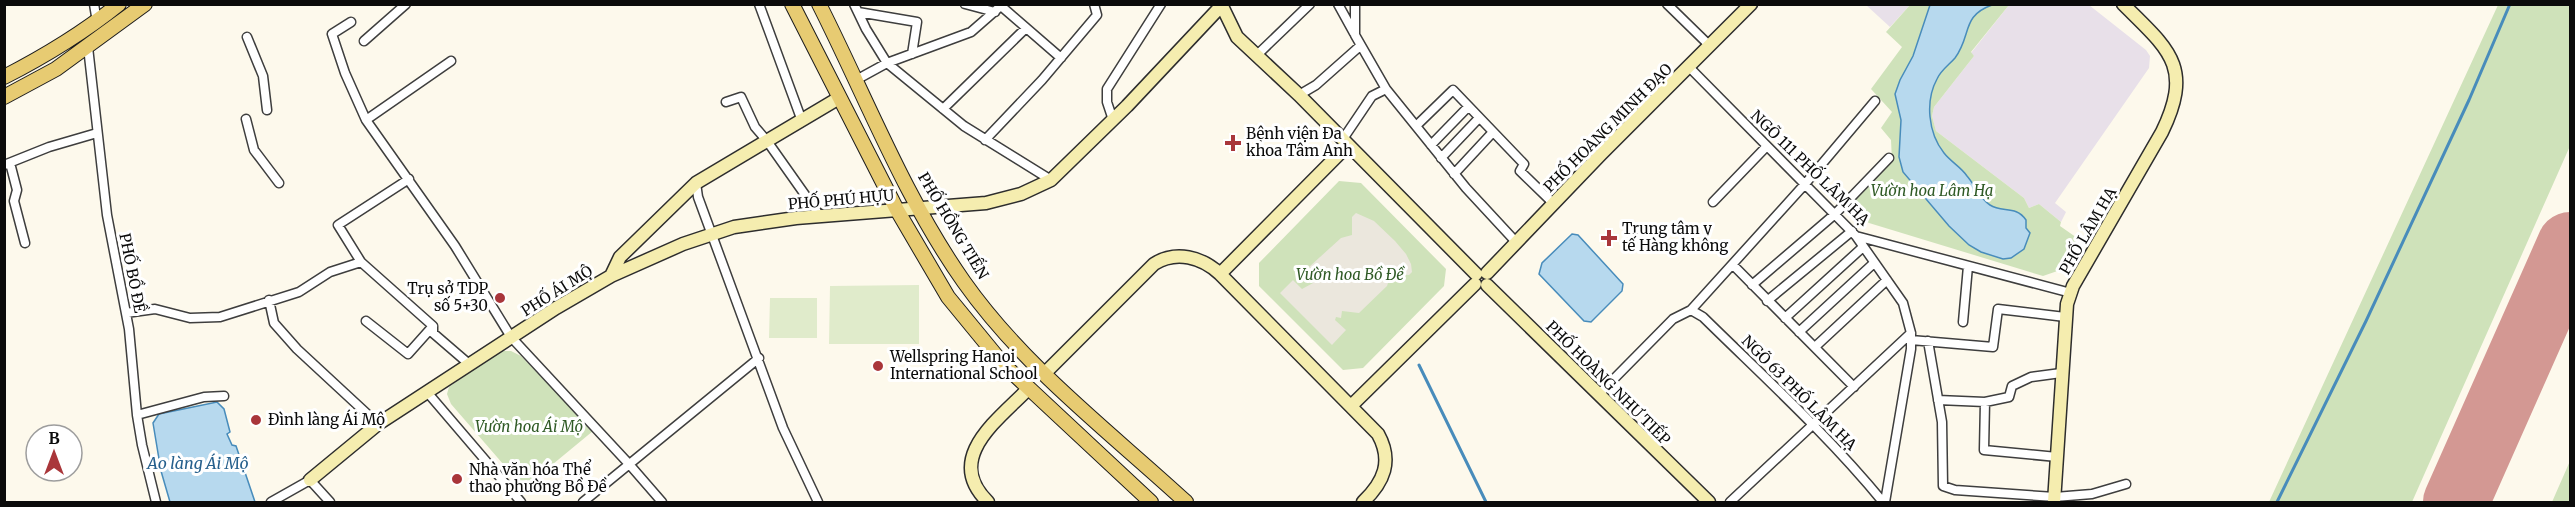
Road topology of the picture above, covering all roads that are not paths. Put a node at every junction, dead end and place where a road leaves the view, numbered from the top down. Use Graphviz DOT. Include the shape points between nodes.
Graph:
graph roads {
  1 [pos="94,4"];
  2 [pos="119,4"];
  3 [pos="145,4"];
  4 [pos="406,4"];
  5 [pos="759,4"];
  6 [pos="792,4"];
  7 [pos="819,4"];
  8 [pos="965,4"];
  9 [pos="1094,4"];
  10 [pos="1161,4"];
  11 [pos="1310,4"];
  12 [pos="1338,4"];
  13 [pos="1355,4"];
  14 [pos="1667,4"];
  15 [pos="1750,4"];
  16 [pos="2122,4"];
  17 [pos="1222,5"];
  18 [pos="856,8"];
  19 [pos="1000,8"];
  20 [pos="97,22"];
  21 [pos="351,22"];
  22 [pos="1026,28"];
  23 [pos="1355,35"];
  24 [pos="248,37"];
  25 [pos="364,40"];
  26 [pos="1360,46"];
  27 [pos="1710,46"];
  28 [pos="88,47"];
  29 [pos="912,54"];
  30 [pos="1257,55"];
  31 [pos="1061,58"];
  32 [pos="451,61"];
  33 [pos="886,63"];
  34 [pos="1689,67"];
  35 [pos="4,77"];
  36 [pos="856,80"];
  37 [pos="1386,89"];
  38 [pos="1299,95"];
  39 [pos="4,97"];
  40 [pos="839,98"];
  41 [pos="1875,101"];
  42 [pos="726,102"];
  43 [pos="1468,106"];
  44 [pos="943,109"];
  45 [pos="267,110"];
  46 [pos="1479,118"];
  47 [pos="246,119"];
  48 [pos="366,120"];
  49 [pos="1113,120"];
  50 [pos="802,121"];
  51 [pos="1417,125"];
  52 [pos="1493,132"];
  53 [pos="97,133"];
  54 [pos="985,140"];
  55 [pos="767,141"];
  56 [pos="1346,142"];
  57 [pos="1431,145"];
  58 [pos="1766,147"];
  59 [pos="1441,158"];
  60 [pos="1888,158"];
  61 [pos="7,164"];
  62 [pos="1454,174"];
  63 [pos="409,179"];
  64 [pos="1051,180"];
  65 [pos="279,183"];
  66 [pos="696,183"];
  67 [pos="1805,184"];
  68 [pos="1713,202"];
  69 [pos="1554,204"];
  70 [pos="920,208"];
  71 [pos="897,210"];
  72 [pos="1835,214"];
  73 [pos="820,216"];
  74 [pos="713,233"];
  75 [pos="1854,233"];
  76 [pos="1516,242"];
  77 [pos="25,243"];
  78 [pos="1863,247"];
  79 [pos="361,262"];
  80 [pos="1874,262"];
  81 [pos="1733,265"];
  82 [pos="1968,266"];
  83 [pos="1220,274"];
  84 [pos="611,276"];
  85 [pos="1481,279"];
  86 [pos="1887,280"];
  87 [pos="1752,285"];
  88 [pos="2071,293"];
  89 [pos="269,300"];
  90 [pos="1767,301"];
  91 [pos="1691,310"];
  92 [pos="126,313"];
  93 [pos="2065,317"];
  94 [pos="1785,318"];
  95 [pos="366,321"];
  96 [pos="1963,322"];
  97 [pos="433,326"];
  98 [pos="1799,332"];
  99 [pos="511,337"];
  100 [pos="1911,337"];
  101 [pos="1928,341"];
  102 [pos="1816,346"];
  103 [pos="759,358"];
  104 [pos="469,364"];
  105 [pos="1045,373"];
  106 [pos="2061,373"];
  107 [pos="1854,387"];
  108 [pos="1029,388"];
  109 [pos="427,392"];
  110 [pos="1598,395"];
  111 [pos="224,396"];
  112 [pos="1938,400"];
  113 [pos="1985,402"];
  114 [pos="1352,406"];
  115 [pos="137,415"];
  116 [pos="378,424"];
  117 [pos="1813,424"];
  118 [pos="2057,457"];
  119 [pos="629,464"];
  120 [pos="310,480"];
  121 [pos="2126,484"];
  122 [pos="2054,500"];
  123 [pos="589,501"];
  124 [pos="156,502"];
  125 [pos="272,502"];
  126 [pos="330,502"];
  127 [pos="520,502"];
  128 [pos="662,502"];
  129 [pos="818,502"];
  130 [pos="988,502"];
  131 [pos="1151,502"];
  132 [pos="1186,502"];
  133 [pos="1364,502"];
  134 [pos="1709,502"];
  135 [pos="1730,502"];
  136 [pos="1884,502"];
  1 -- 20 [label="street"];
  2 -- 20 [label="main road"];
  3 -- 28 [label="main road"];
  4 -- 25 [label="street"];
  5 -- 50 [label="street"];
  6 -- 40 [label="main road"];
  7 -- 36 [label="main road, PHỐ HỒNG TIẾN"];
  8 -- 19 [label="street"];
  9 -- 31 [label="street" via="1097,15"];
  10 -- 49 [label="street" via="1107,89"];
  11 -- 30 [label="street"];
  12 -- 23 [label="street"];
  13 -- 23 [label="street"];
  14 -- 27 [label="street"];
  15 -- 27 [label="street, PHỐ HOÀNG MINH ĐẠO"];
  16 -- 88 [label="street, PHỐ LÂM HẠ" via="2163,43 2176,72 2176,99 2162,132"];
  17 -- 30 [label="street, PHỐ HOÀNG NHƯ TIẾP" via="1237,38"];
  17 -- 49 [label="street, PHỐ PHÚ HỰU"];
  18 -- 29 [label="street" via="917,22"];
  18 -- 33 [label="street"];
  19 -- 22 [label="street"];
  19 -- 29 [label="street" via="971,32"];
  20 -- 35 [label="main road"];
  21 -- 48 [label="street" via="332,34"];
  22 -- 31 [label="street"];
  22 -- 44 [label="street"];
  23 -- 26 [label="street"];
  24 -- 45 [label="street" via="263,76"];
  26 -- 37 [label="street"];
  26 -- 38 [label="street"];
  27 -- 34 [label="street, PHỐ HOÀNG MINH ĐẠO"];
  28 -- 39 [label="main road"];
  28 -- 53 [label="street, PHỐ BỒ ĐỀ"];
  29 -- 33 [label="street"];
  30 -- 38 [label="street, PHỐ HOÀNG NHƯ TIẾP"];
  31 -- 54 [label="street"];
  32 -- 48 [label="street"];
  33 -- 36 [label="street"];
  33 -- 44 [label="street"];
  34 -- 58 [label="street, NGÕ 111 PHỐ LÂM HẠ"];
  34 -- 69 [label="street, PHỐ HOÀNG MINH ĐẠO"];
  36 -- 70 [label="main road, PHỐ HỒNG TIẾN"];
  37 -- 51 [label="street"];
  37 -- 56 [label="street" via="1372,96"];
  38 -- 56 [label="street, PHỐ HOÀNG NHƯ TIẾP"];
  40 -- 50 [label="street, PHỐ ÁI MỘ"];
  40 -- 71 [label="main road"];
  41 -- 67 [label="street"];
  42 -- 55 [label="street" via="741,97 755,127"];
  43 -- 46 [label="street"];
  43 -- 51 [label="street" via="1452,90"];
  43 -- 57 [label="street"];
  44 -- 54 [label="street"];
  46 -- 52 [label="street"];
  46 -- 59 [label="street"];
  47 -- 65 [label="street" via="254,150"];
  48 -- 63 [label="street"];
  49 -- 64 [label="street, PHỐ PHÚ HỰU"];
  50 -- 55 [label="street, PHỐ ÁI MỘ"];
  51 -- 57 [label="street"];
  52 -- 62 [label="street"];
  52 -- 69 [label="street" via="1524,164 1520,171"];
  53 -- 61 [label="street"];
  53 -- 92 [label="street, PHỐ BỒ ĐỀ" via="107,215"];
  54 -- 64 [label="street"];
  55 -- 66 [label="street, PHỐ ÁI MỘ"];
  55 -- 73 [label="street"];
  56 -- 83 [label="street"];
  56 -- 85 [label="street, PHỐ HOÀNG NHƯ TIẾP"];
  57 -- 59 [label="street"];
  58 -- 67 [label="street, NGÕ 111 PHỐ LÂM HẠ"];
  58 -- 68 [label="street"];
  59 -- 62 [label="street"];
  60 -- 72 [label="street"];
  61 -- 77 [label="street" via="17,190 14,201"];
  62 -- 76 [label="street"];
  63 -- 79 [label="street" via="338,225"];
  63 -- 99 [label="street"];
  64 -- 70 [label="street, PHỐ PHÚ HỰU" via="1021,194 986,203"];
  66 -- 74 [label="street"];
  66 -- 84 [label="street, PHỐ ÁI MỘ" via="620,257"];
  67 -- 72 [label="street, NGÕ 111 PHỐ LÂM HẠ"];
  67 -- 81 [label="street"];
  69 -- 76 [label="street, PHỐ HOÀNG MINH ĐẠO"];
  70 -- 71 [label="street, PHỐ PHÚ HỰU"];
  70 -- 105 [label="main road, PHỐ HỒNG TIẾN" via="964,282"];
  71 -- 73 [label="street, PHỐ PHÚ HỰU"];
  71 -- 108 [label="main road" via="948,297 1003,364"];
  72 -- 75 [label="street, NGÕ 111 PHỐ LÂM HẠ"];
  72 -- 87 [label="street"];
  73 -- 74 [label="street, PHỐ PHÚ HỰU"];
  74 -- 84 [label="street, PHỐ PHÚ HỰU"];
  74 -- 103 [label="street"];
  75 -- 78 [label="street, NGÕ 63 PHỐ LÂM HẠ"];
  75 -- 82 [label="street, NGÕ 111 PHỐ LÂM HẠ"];
  75 -- 90 [label="street"];
  76 -- 85 [label="street, PHỐ HOÀNG MINH ĐẠO"];
  78 -- 80 [label="street, NGÕ 63 PHỐ LÂM HẠ"];
  78 -- 94 [label="street"];
  79 -- 89 [label="street" via="330,272 299,292"];
  79 -- 97 [label="street"];
  80 -- 86 [label="street, NGÕ 63 PHỐ LÂM HẠ"];
  80 -- 98 [label="street"];
  81 -- 87 [label="street"];
  81 -- 91 [label="street"];
  82 -- 88 [label="street, NGÕ 111 PHỐ LÂM HẠ"];
  82 -- 96 [label="street"];
  83 -- 105 [label="street" via="1189,257 1159,261"];
  83 -- 114 [label="street"];
  84 -- 99 [label="street, PHỐ ÁI MỘ"];
  85 -- 110 [label="street, PHỐ HOÀNG NHƯ TIẾP"];
  85 -- 114 [label="street, PHỐ HOÀNG MINH ĐẠO"];
  86 -- 100 [label="street, NGÕ 63 PHỐ LÂM HẠ" via="1903,303"];
  86 -- 102 [label="street"];
  87 -- 90 [label="street"];
  88 -- 93 [label="street, PHỐ LÂM HẠ"];
  89 -- 92 [label="street" via="220,317 190,318 155,309"];
  89 -- 116 [label="street" via="274,323"];
  90 -- 94 [label="street"];
  91 -- 110 [label="street" via="1672,320"];
  91 -- 117 [label="street, NGÕ 63 PHỐ LÂM HẠ" via="1703,317"];
  92 -- 115 [label="street, PHỐ BỒ ĐỀ"];
  93 -- 101 [label="street" via="1998,309 1993,347"];
  93 -- 106 [label="street, PHỐ LÂM HẠ"];
  94 -- 98 [label="street"];
  95 -- 97 [label="street" via="408,354"];
  97 -- 104 [label="street" via="434,333"];
  98 -- 102 [label="street"];
  99 -- 104 [label="street, PHỐ ÁI MỘ"];
  99 -- 119 [label="street"];
  100 -- 101 [label="street"];
  100 -- 107 [label="street"];
  100 -- 136 [label="street, NGÕ 63 PHỐ LÂM HẠ"];
  101 -- 112 [label="street"];
  102 -- 107 [label="street"];
  103 -- 119 [label="street"];
  103 -- 129 [label="street" via="783,428"];
  104 -- 109 [label="street, PHỐ ÁI MỘ"];
  105 -- 132 [label="main road, PHỐ HỒNG TIẾN"];
  106 -- 113 [label="street" via="2031,377 2012,386 2009,397"];
  106 -- 118 [label="street, PHỐ LÂM HẠ"];
  107 -- 117 [label="street"];
  108 -- 130 [label="street" via="975,447 970,467 972,478"];
  108 -- 131 [label="main road"];
  109 -- 116 [label="street, PHỐ ÁI MỘ"];
  109 -- 127 [label="street"];
  110 -- 134 [label="street, PHỐ HOÀNG NHƯ TIẾP"];
  111 -- 115 [label="street" via="204,397"];
  112 -- 113 [label="street"];
  112 -- 122 [label="street" via="1943,486"];
  113 -- 118 [label="street" via="1984,450"];
  114 -- 133 [label="street" via="1378,434 1386,457 1383,479"];
  115 -- 124 [label="street, PHỐ BỒ ĐỀ"];
  116 -- 120 [label="street, PHỐ ÁI MỘ"];
  117 -- 135 [label="street"];
  117 -- 136 [label="street, NGÕ 63 PHỐ LÂM HẠ"];
  118 -- 122 [label="street, PHỐ LÂM HẠ"];
  119 -- 123 [label="street"];
  119 -- 128 [label="street"];
  120 -- 125 [label="street"];
  120 -- 126 [label="street"];
  121 -- 122 [label="street"];
}
